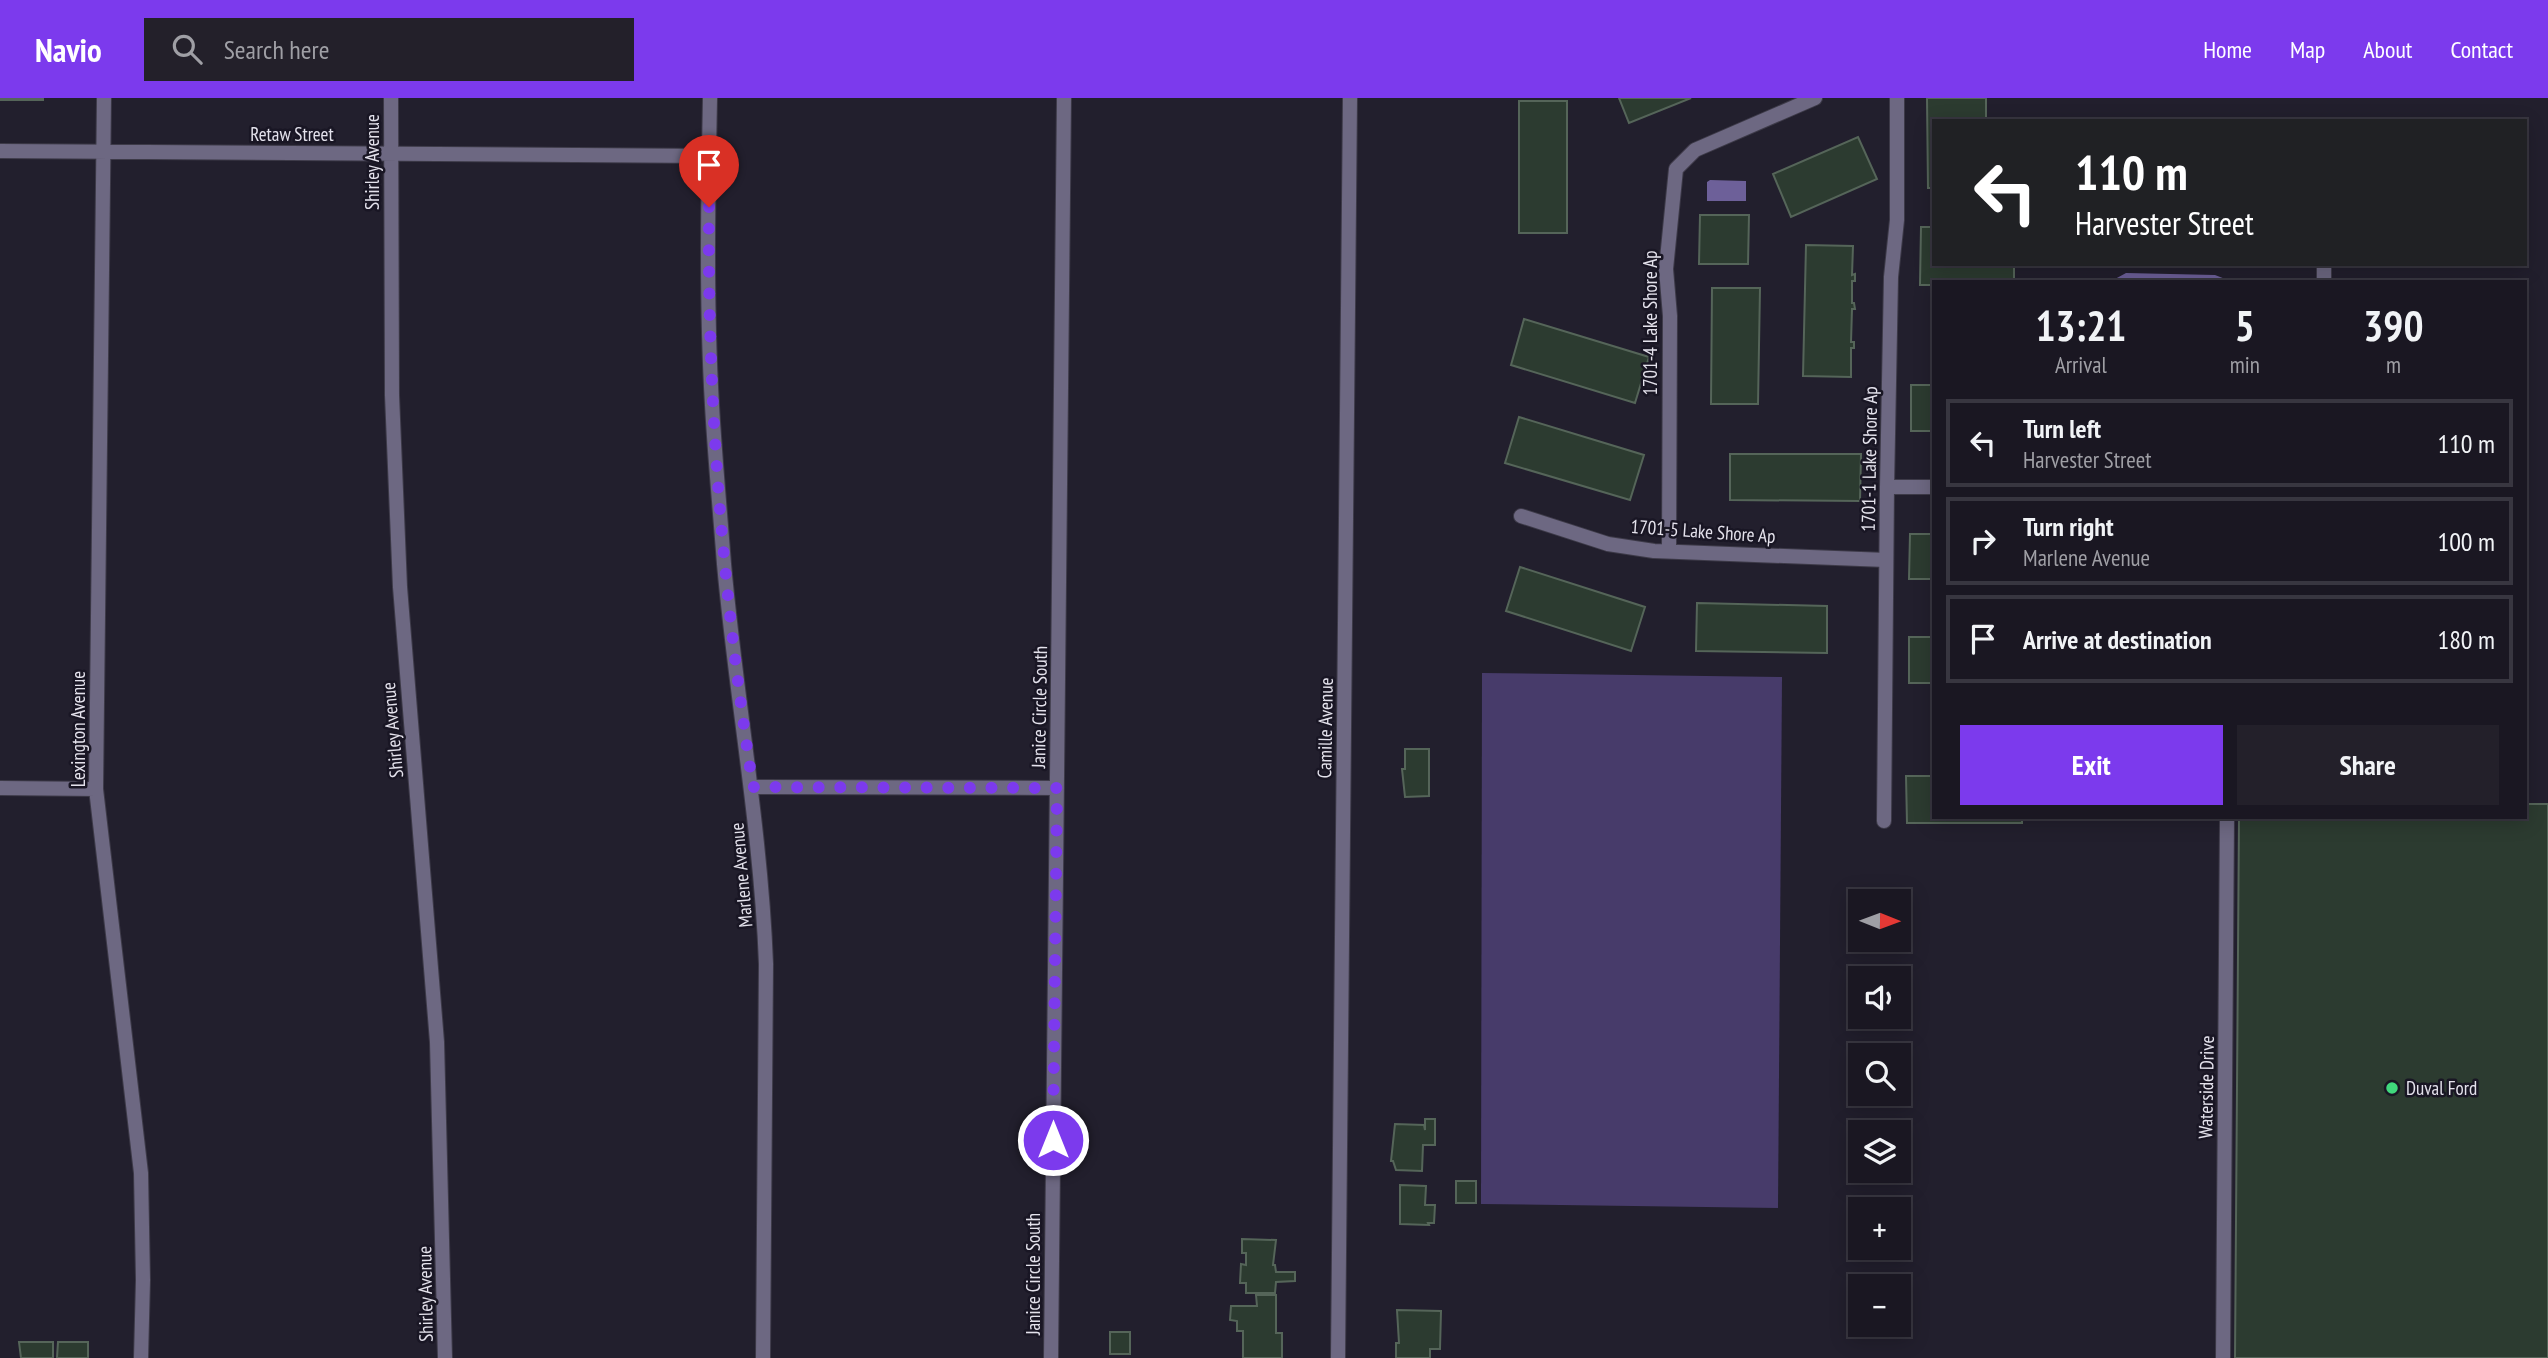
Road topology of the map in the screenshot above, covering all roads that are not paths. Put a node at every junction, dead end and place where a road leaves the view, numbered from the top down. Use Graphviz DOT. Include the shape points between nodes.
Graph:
graph roads {
  1 [pos="104,98"];
  2 [pos="391,98"];
  3 [pos="710,98"];
  4 [pos="1064,98"];
  5 [pos="1350,98"];
  6 [pos="1815,98"];
  7 [pos="1897,98"];
  8 [pos="0,151"];
  9 [pos="103,152"];
  10 [pos="391,153"];
  11 [pos="709,156"];
  12 [pos="1887,487"];
  13 [pos="1932,487"];
  14 [pos="1521,516"];
  15 [pos="1669,551"];
  16 [pos="1886,560"];
  17 [pos="753,787"];
  18 [pos="0,788"];
  19 [pos="1057,788"];
  20 [pos="96,789"];
  21 [pos="2228,819"];
  22 [pos="1884,821"];
  23 [pos="141,1358"];
  24 [pos="445,1358"];
  25 [pos="764,1358"];
  26 [pos="1051,1358"];
  27 [pos="1338,1358"];
  28 [pos="2223,1358"];
  1 -- 9 [label="street, Lexington Avenue"];
  2 -- 10 [label="street, Shirley Avenue"];
  3 -- 11 [label="street, Marlene Avenue"];
  4 -- 19 [label="street, Janice Circle South"];
  5 -- 27 [label="street, Camille Avenue"];
  6 -- 15 [label="street, 1701-4 Lake Shore Ap" via="1695,150 1676,169 1666,270 1670,316"];
  7 -- 12 [label="street, 1701-1 Lake Shore Ap"];
  8 -- 9 [label="street, Retaw Street"];
  9 -- 10 [label="street, Retaw Street"];
  9 -- 20 [label="street, Lexington Avenue"];
  10 -- 11 [label="street, Retaw Street"];
  10 -- 24 [label="street, Shirley Avenue" via="392,396 399,574 438,1042"];
  11 -- 17 [label="street, Marlene Avenue" via="712,406 737,687"];
  12 -- 13 [label="street"];
  12 -- 16 [label="street, 1701-1 Lake Shore Ap"];
  14 -- 15 [label="street, 1701-5 Lake Shore Ap" via="1608,544"];
  15 -- 16 [label="street, 1701-5 Lake Shore Ap"];
  16 -- 22 [label="street, 1701-1 Lake Shore Ap"];
  17 -- 19 [label="street"];
  17 -- 25 [label="street, Marlene Avenue" via="766,964"];
  18 -- 20 [label="street"];
  19 -- 26 [label="street, Janice Circle South"];
  20 -- 23 [label="street, Lexington Avenue" via="141,1173"];
  21 -- 28 [label="street, Waterside Drive"];
}
